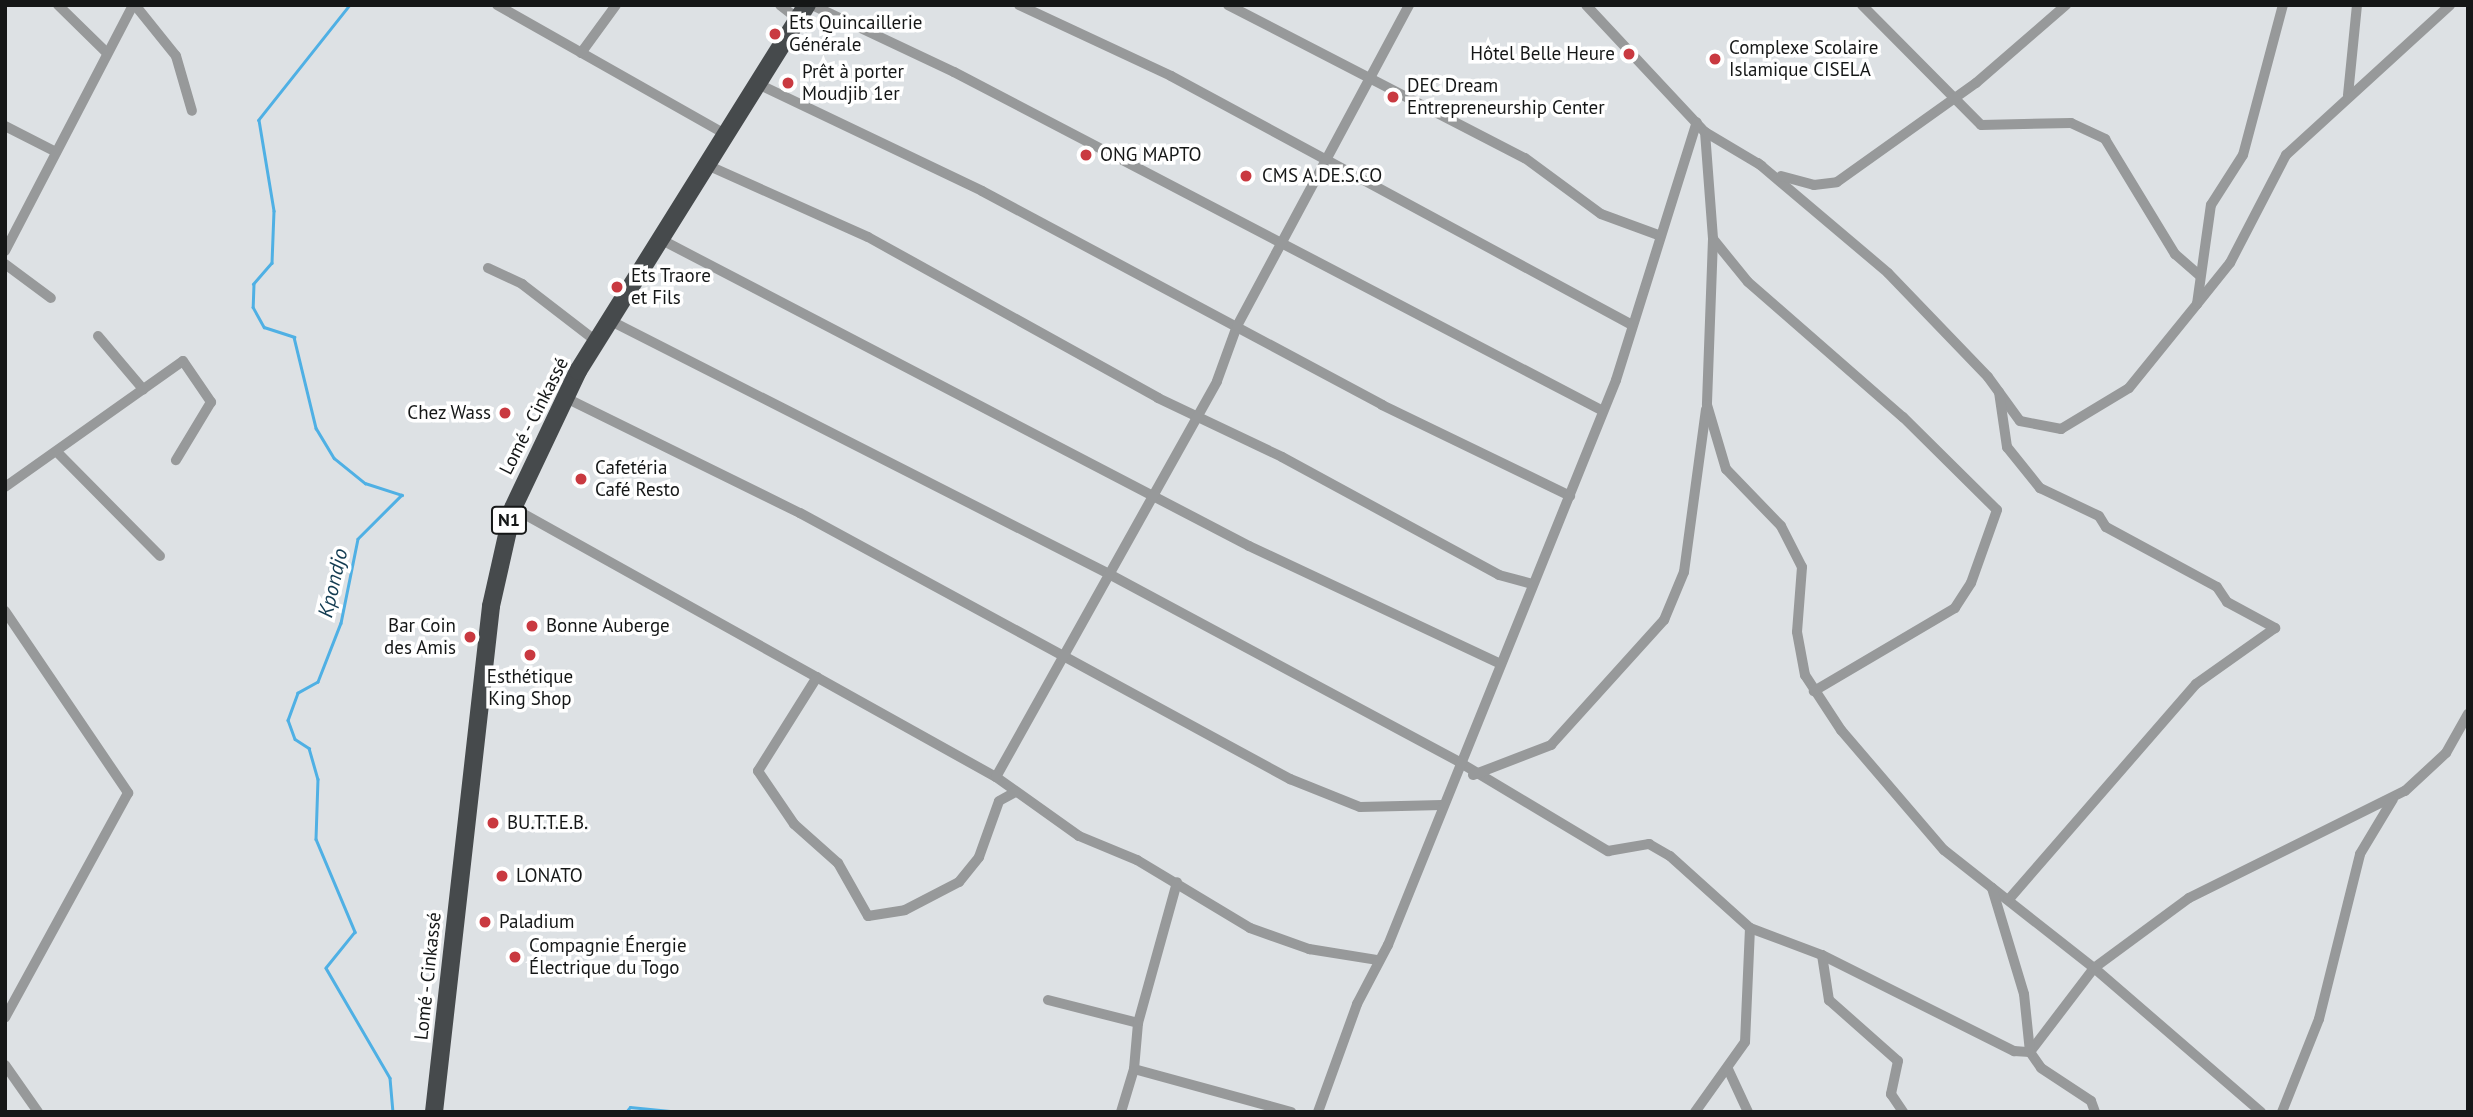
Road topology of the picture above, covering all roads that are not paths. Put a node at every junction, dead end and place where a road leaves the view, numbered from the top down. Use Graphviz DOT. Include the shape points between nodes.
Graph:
graph roads {
  1 [pos="58,5"];
  2 [pos="134,5"];
  3 [pos="497,5"];
  4 [pos="616,5"];
  5 [pos="780,5"];
  6 [pos="1019,5"];
  7 [pos="1228,5"];
  8 [pos="1409,5"];
  9 [pos="1586,5"];
  10 [pos="1862,5"];
  11 [pos="2066,5"];
  12 [pos="2283,5"];
  13 [pos="2357,5"];
  14 [pos="2449,5"];
  15 [pos="806,10"];
  16 [pos="106,52"];
  17 [pos="581,53"];
  18 [pos="1372,78"];
  19 [pos="758,84"];
  20 [pos="2348,96"];
  21 [pos="1952,99"];
  22 [pos="192,111"];
  23 [pos="1696,121"];
  24 [pos="5,126"];
  25 [pos="1705,132"];
  26 [pos="727,135"];
  27 [pos="56,152"];
  28 [pos="1329,160"];
  29 [pos="1758,163"];
  30 [pos="707,165"];
  31 [pos="1658,235"];
  32 [pos="660,239"];
  33 [pos="1713,239"];
  34 [pos="1279,244"];
  35 [pos="5,251"];
  36 [pos="5,264"];
  37 [pos="488,268"];
  38 [pos="2200,276"];
  39 [pos="51,298"];
  40 [pos="2197,304"];
  41 [pos="610,320"];
  42 [pos="1237,326"];
  43 [pos="1632,326"];
  44 [pos="98,336"];
  45 [pos="596,341"];
  46 [pos="143,389"];
  47 [pos="1999,392"];
  48 [pos="564,397"];
  49 [pos="1707,405"];
  50 [pos="1603,411"];
  51 [pos="1194,416"];
  52 [pos="58,453"];
  53 [pos="176,460"];
  54 [pos="5,487"];
  55 [pos="1152,493"];
  56 [pos="1570,496"];
  57 [pos="513,508"];
  58 [pos="160,556"];
  59 [pos="1109,574"];
  60 [pos="1532,584"];
  61 [pos="5,611"];
  62 [pos="1062,659"];
  63 [pos="1501,664"];
  64 [pos="817,677"];
  65 [pos="1814,691"];
  66 [pos="2468,714"];
  67 [pos="1459,761"];
  68 [pos="1473,775"];
  69 [pos="996,777"];
  70 [pos="1014,792"];
  71 [pos="2393,799"];
  72 [pos="1442,805"];
  73 [pos="1177,882"];
  74 [pos="1992,888"];
  75 [pos="2008,900"];
  76 [pos="1750,928"];
  77 [pos="1822,956"];
  78 [pos="1378,960"];
  79 [pos="2094,968"];
  80 [pos="1048,1000"];
  81 [pos="5,1018"];
  82 [pos="1138,1023"];
  83 [pos="2030,1052"];
  84 [pos="5,1065"];
  85 [pos="1134,1069"];
  86 [pos="1728,1069"];
  87 [pos="2097,1111"];
  88 [pos="38,1112"];
  89 [pos="433,1112"];
  90 [pos="1121,1112"];
  91 [pos="1291,1112"];
  92 [pos="1318,1112"];
  93 [pos="1695,1112"];
  94 [pos="1748,1112"];
  95 [pos="1903,1112"];
  96 [pos="2261,1112"];
  97 [pos="2282,1112"];
  1 -- 16 [label="street"];
  2 -- 16 [label="street"];
  2 -- 22 [label="street" via="176,56"];
  3 -- 17 [label="street"];
  4 -- 17 [label="street"];
  5 -- 15 [label="street"];
  6 -- 28 [label="street"];
  7 -- 18 [label="street"];
  8 -- 18 [label="street"];
  9 -- 23 [label="street"];
  10 -- 21 [label="street"];
  11 -- 21 [label="street"];
  12 -- 38 [label="street" via="2244,155 2211,205"];
  13 -- 20 [label="street"];
  14 -- 20 [label="street"];
  15 -- 19 [label="highway, Lomé - Cinkassé / N1"];
  15 -- 34 [label="street" via="954,72"];
  16 -- 27 [label="street"];
  17 -- 26 [label="street"];
  18 -- 28 [label="street"];
  18 -- 31 [label="street" via="1525,158 1592,209"];
  19 -- 26 [label="highway, Lomé - Cinkassé / N1"];
  19 -- 42 [label="street"];
  20 -- 40 [label="street" via="2274,171 2230,263"];
  21 -- 29 [label="street" via="1832,185 1795,183"];
  21 -- 38 [label="street" via="1990,128 2071,123 2090,128 2120,156 2166,241"];
  23 -- 25 [label="street"];
  23 -- 31 [label="street" via="1698,134"];
  24 -- 27 [label="street"];
  25 -- 29 [label="street"];
  25 -- 33 [label="street"];
  26 -- 30 [label="highway, Lomé - Cinkassé / N1"];
  27 -- 35 [label="street"];
  28 -- 34 [label="street"];
  28 -- 43 [label="street"];
  29 -- 47 [label="street" via="1862,248"];
  30 -- 32 [label="highway, Lomé - Cinkassé / N1"];
  30 -- 51 [label="street" via="868,237"];
  31 -- 43 [label="street"];
  32 -- 41 [label="highway, Lomé - Cinkassé / N1"];
  32 -- 55 [label="street"];
  33 -- 49 [label="street"];
  33 -- 65 [label="street" via="1748,282 1903,417 1997,510 1972,583 1955,608 1923,621 1841,679"];
  34 -- 42 [label="street"];
  34 -- 50 [label="street"];
  36 -- 39 [label="street"];
  37 -- 45 [label="street" via="522,284"];
  38 -- 40 [label="street"];
  40 -- 47 [label="street" via="2134,383 2080,421 2050,430 2027,425"];
  41 -- 45 [label="highway, Lomé - Cinkassé / N1"];
  41 -- 59 [label="street"];
  42 -- 51 [label="street" via="1217,381"];
  42 -- 56 [label="street" via="1382,405"];
  43 -- 50 [label="street"];
  44 -- 46 [label="street"];
  45 -- 48 [label="highway, Lomé - Cinkassé / N1"];
  46 -- 52 [label="street"];
  46 -- 53 [label="street" via="183,361 211,402"];
  47 -- 75 [label="street" via="2007,446 2040,488 2099,516 2106,527 2217,587 2227,602 2275,628 2196,684"];
  48 -- 57 [label="highway, Lomé - Cinkassé / N1"];
  48 -- 62 [label="street" via="800,513"];
  49 -- 65 [label="street" via="1726,469 1782,526 1802,567 1797,632"];
  49 -- 68 [label="street" via="1684,572 1664,620 1551,745"];
  50 -- 56 [label="street"];
  51 -- 55 [label="street"];
  51 -- 60 [label="street" via="1499,575"];
  52 -- 54 [label="street"];
  52 -- 58 [label="street"];
  55 -- 59 [label="street"];
  55 -- 63 [label="street" via="1249,547"];
  56 -- 60 [label="street"];
  57 -- 64 [label="street"];
  57 -- 89 [label="highway, Lomé - Cinkassé / N1" via="491,606"];
  59 -- 62 [label="street"];
  59 -- 67 [label="street"];
  60 -- 63 [label="street"];
  61 -- 81 [label="street" via="128,793"];
  62 -- 69 [label="street"];
  62 -- 72 [label="street" via="1337,800 1375,809"];
  63 -- 67 [label="street"];
  64 -- 69 [label="street"];
  64 -- 70 [label="street" via="758,771 794,824 838,863 868,916 905,910 959,882 979,857 999,801"];
  65 -- 74 [label="street" via="1906,810"];
  66 -- 71 [label="street" via="2446,753"];
  67 -- 68 [label="street"];
  67 -- 72 [label="street"];
  68 -- 76 [label="street" via="1608,851 1649,844 1670,856"];
  69 -- 70 [label="street"];
  70 -- 73 [label="street" via="1079,836"];
  71 -- 79 [label="street" via="2189,898"];
  71 -- 97 [label="street" via="2360,854 2319,1019"];
  72 -- 78 [label="street"];
  73 -- 78 [label="street" via="1250,928 1309,949"];
  73 -- 82 [label="street"];
  74 -- 75 [label="street"];
  74 -- 83 [label="street" via="2024,994"];
  75 -- 79 [label="street"];
  76 -- 77 [label="street"];
  76 -- 86 [label="street" via="1745,1042"];
  77 -- 83 [label="street" via="2014,1051"];
  77 -- 95 [label="street" via="1829,1000 1898,1061 1891,1094"];
  78 -- 92 [label="street"];
  79 -- 83 [label="street"];
  79 -- 96 [label="street"];
  80 -- 82 [label="street"];
  82 -- 85 [label="street"];
  83 -- 87 [label="street"];
  84 -- 88 [label="street"];
  85 -- 90 [label="street"];
  85 -- 91 [label="street"];
  86 -- 93 [label="street" via="1709,1086"];
  86 -- 94 [label="street"];
}
